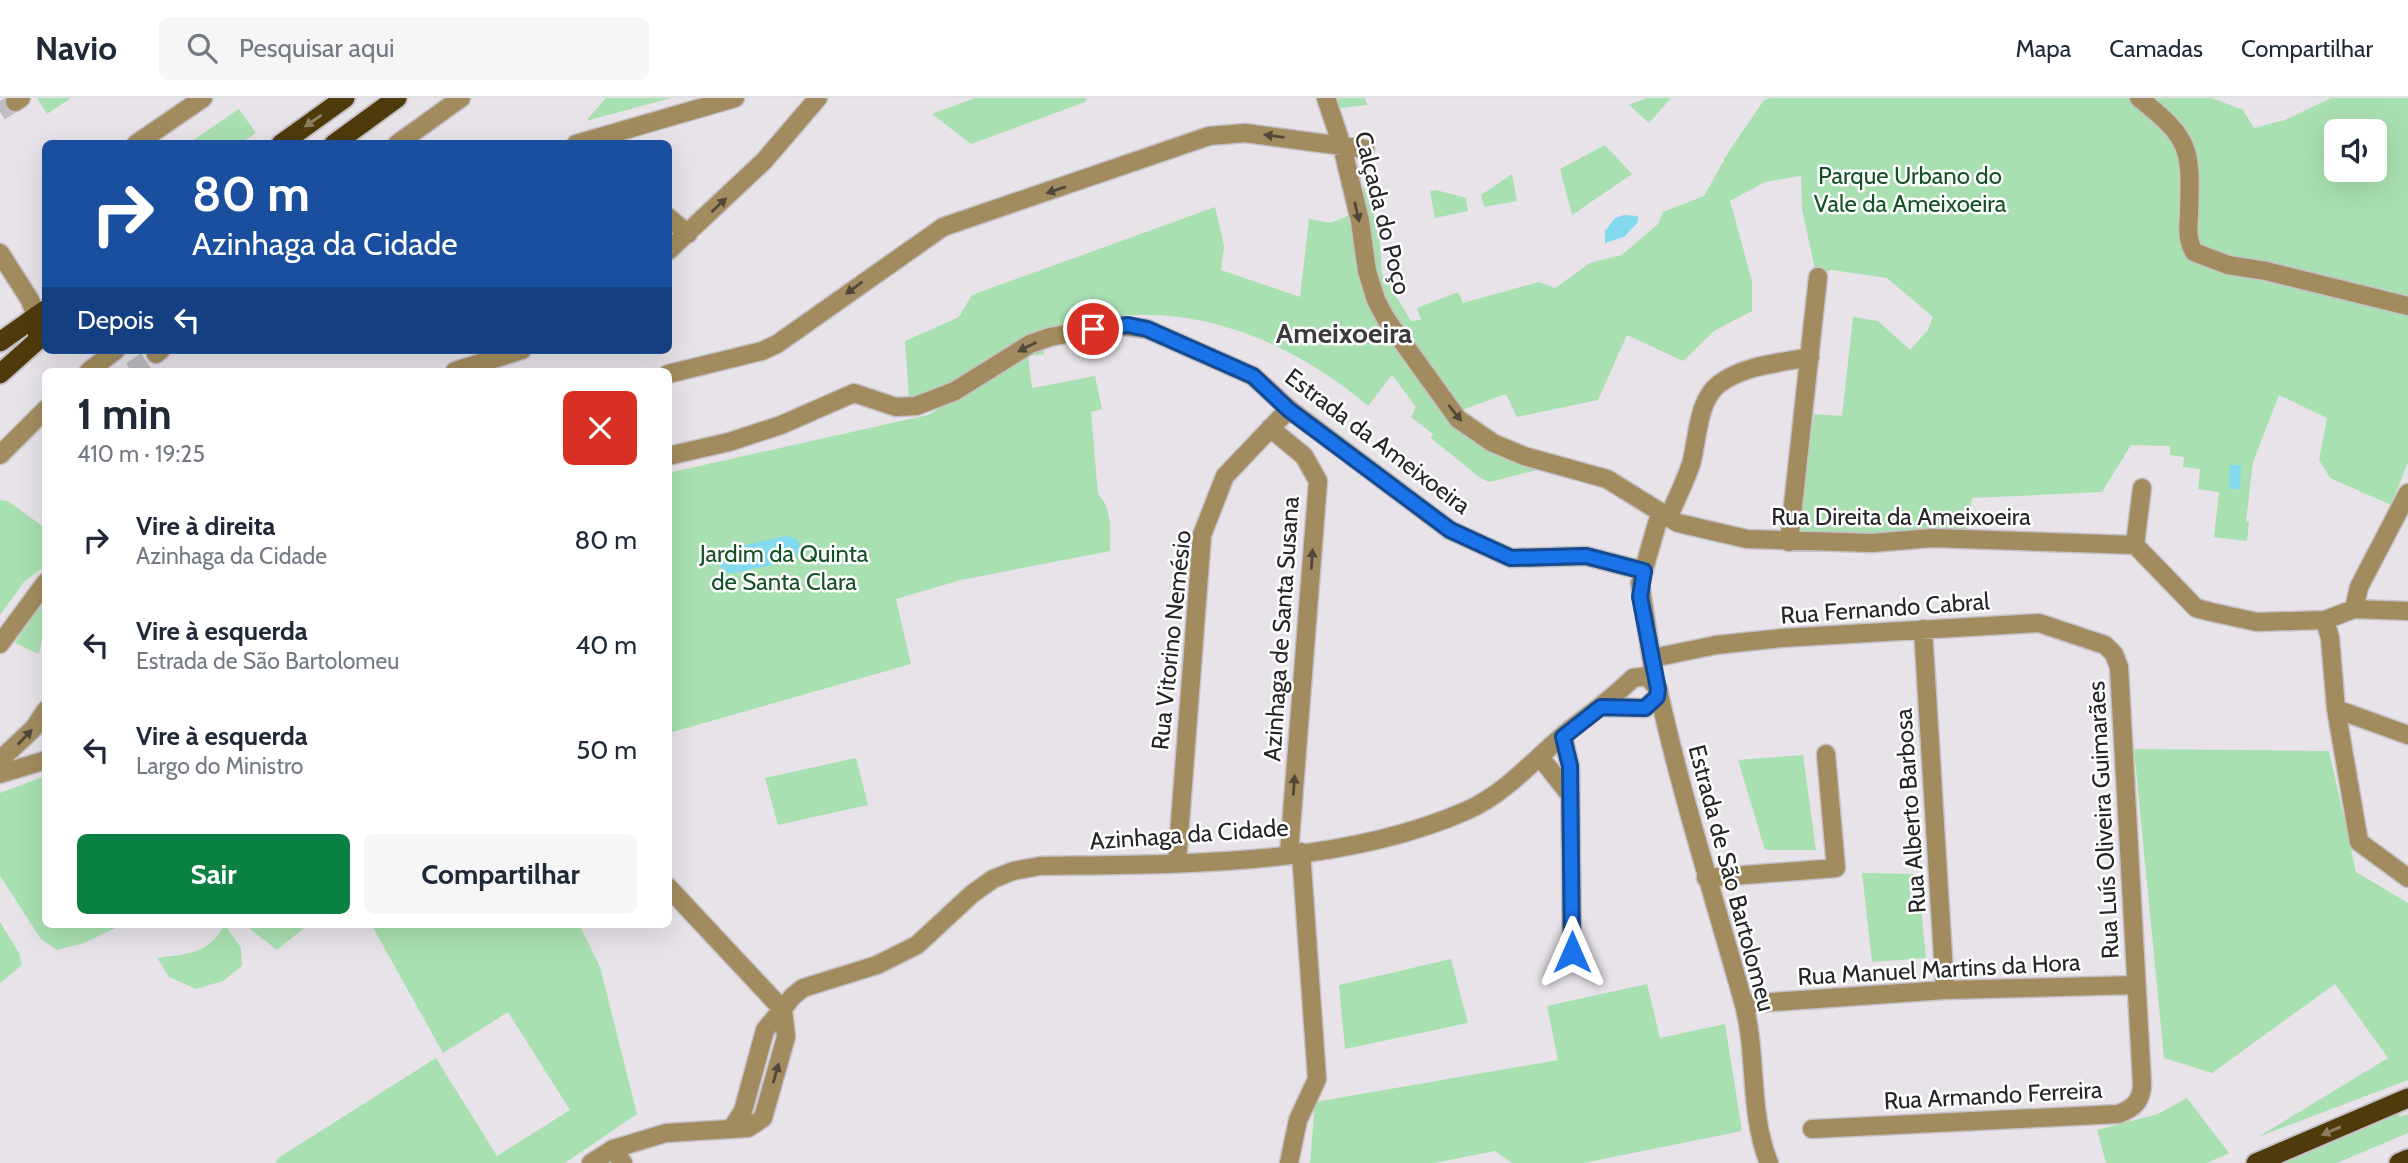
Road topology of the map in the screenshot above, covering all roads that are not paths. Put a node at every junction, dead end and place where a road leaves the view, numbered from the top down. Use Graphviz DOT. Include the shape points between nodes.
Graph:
graph roads {
  1 [pos="203,98"];
  2 [pos="345,98"];
  3 [pos="397,98"];
  4 [pos="461,98"];
  5 [pos="735,98"];
  6 [pos="818,98"];
  7 [pos="1326,98"];
  8 [pos="2140,98"];
  9 [pos="142,140"];
  10 [pos="287,140"];
  11 [pos="339,140"];
  12 [pos="403,140"];
  13 [pos="590,140"];
  14 [pos="1342,146"];
  15 [pos="1365,149"];
  16 [pos="672,220"];
  17 [pos="688,234"];
  18 [pos="672,248"];
  19 [pos="0,253"];
  20 [pos="1818,277"];
  21 [pos="2408,306"];
  22 [pos="41,313"];
  23 [pos="0,342"];
  24 [pos="42,353"];
  25 [pos="111,354"];
  26 [pos="509,354"];
  27 [pos="1810,357"];
  28 [pos="93,368"];
  29 [pos="465,368"];
  30 [pos="672,373"];
  31 [pos="0,374"];
  32 [pos="0,380"];
  33 [pos="1289,410"];
  34 [pos="42,413"];
  35 [pos="1270,428"];
  36 [pos="0,455"];
  37 [pos="672,455"];
  38 [pos="2142,488"];
  39 [pos="2408,493"];
  40 [pos="1664,516"];
  41 [pos="1790,542"];
  42 [pos="2135,545"];
  43 [pos="1644,571"];
  44 [pos="42,587"];
  45 [pos="2354,609"];
  46 [pos="2408,611"];
  47 [pos="2325,620"];
  48 [pos="1923,629"];
  49 [pos="0,644"];
  50 [pos="2114,654"];
  51 [pos="1653,658"];
  52 [pos="1630,681"];
  53 [pos="1656,686"];
  54 [pos="1601,707"];
  55 [pos="1641,708"];
  56 [pos="2336,709"];
  57 [pos="42,716"];
  58 [pos="1665,723"];
  59 [pos="2408,735"];
  60 [pos="1563,737"];
  61 [pos="1826,754"];
  62 [pos="1540,757"];
  63 [pos="0,760"];
  64 [pos="42,761"];
  65 [pos="0,774"];
  66 [pos="1570,795"];
  67 [pos="1295,853"];
  68 [pos="1177,862"];
  69 [pos="1706,878"];
  70 [pos="2408,878"];
  71 [pos="672,891"];
  72 [pos="1572,952"];
  73 [pos="2136,985"];
  74 [pos="1945,990"];
  75 [pos="1744,1004"];
  76 [pos="783,1010"];
  77 [pos="2401,1101"];
  78 [pos="1812,1129"];
  79 [pos="618,1156"];
  80 [pos="2408,1159"];
  81 [pos="592,1163"];
  82 [pos="1289,1163"];
  83 [pos="1769,1163"];
  84 [pos="2256,1163"];
  85 [pos="2399,1163"];
  1 -- 9 [label="street"];
  2 -- 10 [label="highway, one-way"];
  3 -- 11 [label="highway"];
  4 -- 12 [label="street"];
  5 -- 13 [label="street"];
  17 -- 6 [label="street, one-way" via="764,161"];
  7 -- 14 [label="street, Calçada do Poço"];
  8 -- 21 [label="street" via="2173,124 2191,161 2188,235 2194,252 2228,265"];
  14 -- 15 [label="street"];
  14 -- 30 [label="street, one-way" via="1245,133 1209,136 943,227 777,344"];
  14 -- 40 [label="street, Calçada do Poço, one-way" via="1376,300 1458,419 1503,447 1607,479"];
  16 -- 17 [label="street"];
  17 -- 18 [label="street"];
  19 -- 22 [label="street"];
  20 -- 27 [label="street"];
  22 -- 23 [label="highway"];
  22 -- 31 [label="highway" via="38,340"];
  24 -- 32 [label="highway"];
  25 -- 28 [label="street"];
  26 -- 29 [label="street"];
  27 -- 40 [label="street" via="1758,366 1716,386 1705,402 1690,467"];
  27 -- 41 [label="street"];
  33 -- 35 [label="street, Rua Vitorino Nemésio"];
  33 -- 37 [label="street, Estrada da Ameixoeira, one-way" via="1253,376 1168,336 1128,325 1050,337 955,391 909,407 853,393 781,425"];
  33 -- 43 [label="street, Estrada da Ameixoeira" via="1450,530 1511,558 1586,556"];
  34 -- 36 [label="street"];
  67 -- 35 [label="street, Azinhaga de Santa Susana, one-way" via="1318,481 1304,456"];
  35 -- 68 [label="street, Rua Vitorino Nemésio" via="1225,475 1202,535"];
  38 -- 42 [label="street"];
  39 -- 45 [label="street" via="2359,587"];
  40 -- 41 [label="street, Rua Direita da Ameixoeira" via="1747,539"];
  40 -- 43 [label="street"];
  41 -- 42 [label="street, Rua Direita da Ameixoeira" via="1932,538"];
  42 -- 47 [label="street" via="2196,608 2257,622"];
  43 -- 51 [label="street, Estrada de São Bartolomeu" via="1640,597"];
  44 -- 49 [label="street"];
  45 -- 46 [label="street"];
  45 -- 47 [label="street"];
  47 -- 56 [label="street"];
  48 -- 50 [label="street, Rua Fernando Cabral" via="2039,623 2092,639"];
  48 -- 51 [label="street, Rua Fernando Cabral" via="1743,642"];
  48 -- 74 [label="street, Rua Alberto Barbosa"];
  50 -- 73 [label="street, Rua Luís Oliveira Guimarães" via="2119,667"];
  51 -- 52 [label="street, Azinhaga da Cidade"];
  51 -- 53 [label="street, Estrada de São Bartolomeu"];
  52 -- 53 [label="street" via="1647,676"];
  52 -- 54 [label="street, Azinhaga da Cidade"];
  52 -- 55 [label="street" via="1626,696"];
  53 -- 55 [label="street" via="1657,697"];
  53 -- 58 [label="street, Estrada de São Bartolomeu"];
  54 -- 55 [label="street"];
  54 -- 60 [label="street, Azinhaga da Cidade"];
  55 -- 58 [label="street"];
  56 -- 59 [label="street"];
  56 -- 70 [label="street" via="2359,842"];
  63 -- 57 [label="street, one-way"];
  58 -- 69 [label="street, Estrada de São Bartolomeu"];
  60 -- 62 [label="street, Azinhaga da Cidade"];
  60 -- 66 [label="street"];
  61 -- 69 [label="street" via="1836,868"];
  62 -- 66 [label="street"];
  62 -- 67 [label="street, Azinhaga da Cidade" via="1469,810 1356,844"];
  64 -- 65 [label="street"];
  66 -- 72 [label="street"];
  67 -- 68 [label="street, Azinhaga da Cidade"];
  67 -- 82 [label="street, Azinhaga de Santa Susana" via="1317,1079 1298,1120"];
  68 -- 76 [label="street, Azinhaga da Cidade" via="1040,866 1013,871 972,894 917,945 877,965 803,988"];
  69 -- 75 [label="street, Estrada de São Bartolomeu"];
  71 -- 76 [label="street"];
  73 -- 74 [label="street, Rua Manuel Martins da Hora"];
  73 -- 78 [label="street, Rua Armando Ferreira" via="2142,1092 2130,1110"];
  74 -- 75 [label="street, Rua Manuel Martins da Hora"];
  75 -- 83 [label="street, Estrada de São Bartolomeu" via="1757,1125"];
  76 -- 79 [label="street, Azinhaga da Cidade" via="765,1030 741,1122 666,1133"];
  77 -- 84 [label="highway, one-way"];
  79 -- 81 [label="street, Azinhaga da Cidade"];
  80 -- 85 [label="highway"];
}
